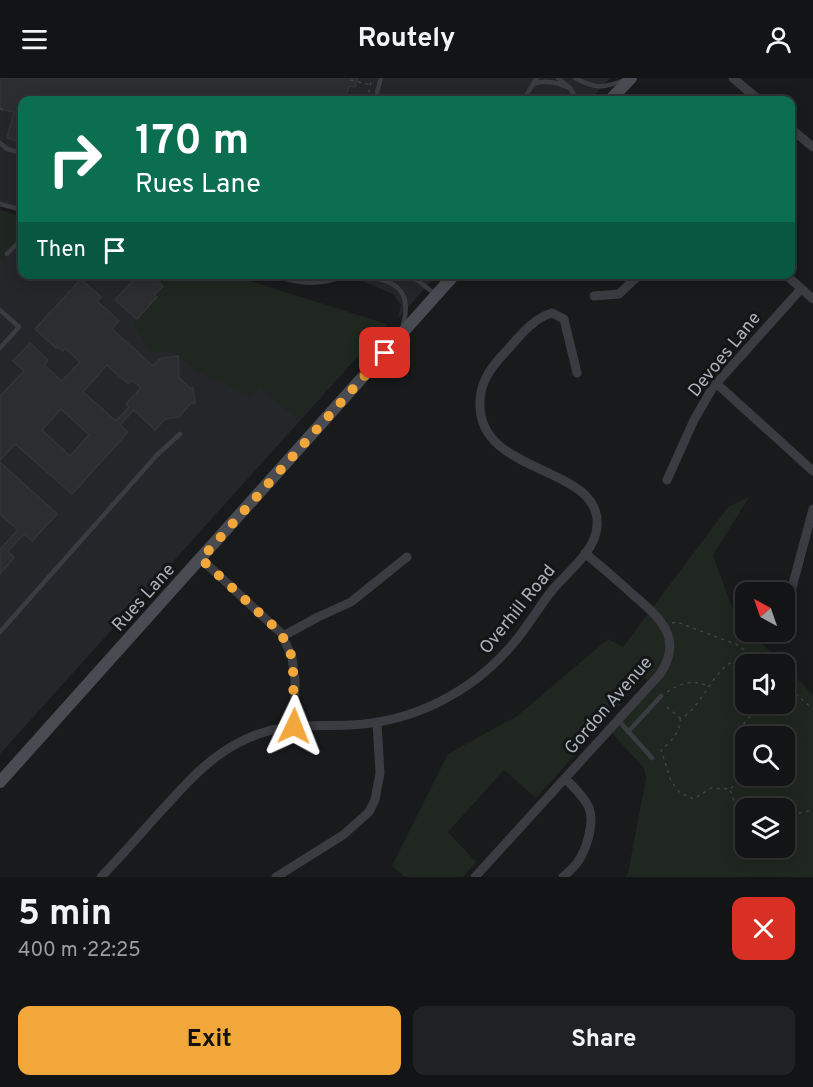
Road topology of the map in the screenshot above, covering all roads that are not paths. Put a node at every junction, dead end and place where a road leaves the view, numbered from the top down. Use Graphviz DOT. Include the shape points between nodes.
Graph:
graph roads {
  1 [pos="381,78"];
  2 [pos="537,78"];
  3 [pos="558,78"];
  4 [pos="575,78"];
  5 [pos="630,78"];
  6 [pos="733,78"];
  7 [pos="533,84"];
  8 [pos="570,88"];
  9 [pos="376,96"];
  10 [pos="526,96"];
  11 [pos="575,96"];
  12 [pos="614,96"];
  13 [pos="754,96"];
  14 [pos="795,132"];
  15 [pos="0,143"];
  16 [pos="813,147"];
  17 [pos="18,152"];
  18 [pos="0,204"];
  19 [pos="18,209"];
  20 [pos="18,243"];
  21 [pos="7,254"];
  22 [pos="285,279"];
  23 [pos="327,279"];
  24 [pos="335,279"];
  25 [pos="381,279"];
  26 [pos="414,279"];
  27 [pos="451,279"];
  28 [pos="636,279"];
  29 [pos="790,279"];
  30 [pos="326,282"];
  31 [pos="801,289"];
  32 [pos="436,296"];
  33 [pos="594,296"];
  34 [pos="813,299"];
  35 [pos="0,310"];
  36 [pos="400,336"];
  37 [pos="0,348"];
  38 [pos="577,373"];
  39 [pos="717,384"];
  40 [pos="180,434"];
  41 [pos="813,471"];
  42 [pos="667,480"];
  43 [pos="813,509"];
  44 [pos="585,552"];
  45 [pos="407,557"];
  46 [pos="201,559"];
  47 [pos="793,582"];
  48 [pos="0,632"];
  49 [pos="283,636"];
  50 [pos="661,696"];
  51 [pos="618,720"];
  52 [pos="377,722"];
  53 [pos="294,726"];
  54 [pos="628,732"];
  55 [pos="652,758"];
  56 [pos="565,778"];
  57 [pos="0,782"];
  58 [pos="102,877"];
  59 [pos="276,877"];
  60 [pos="475,877"];
  61 [pos="563,877"];
  1 -- 9 [label="lane"];
  2 -- 7 [label="lane"];
  3 -- 8 [label="lane"];
  4 -- 5 [label="lane" via="590,86 608,87"];
  5 -- 12 [label="main road"];
  6 -- 13 [label="street"];
  7 -- 8 [label="lane" via="554,82"];
  7 -- 10 [label="lane"];
  8 -- 11 [label="lane"];
  14 -- 16 [label="street"];
  15 -- 17 [label="lane"];
  18 -- 19 [label="lane"];
  20 -- 21 [label="lane"];
  22 -- 30 [label="lane"];
  23 -- 30 [label="lane"];
  24 -- 30 [label="lane"];
  25 -- 36 [label="lane" via="399,288 405,297"];
  26 -- 32 [label="lane"];
  27 -- 32 [label="main road, Rues Lane"];
  28 -- 33 [label="street" via="619,294"];
  29 -- 31 [label="street"];
  31 -- 34 [label="street"];
  31 -- 39 [label="street, Devoes Lane"];
  32 -- 36 [label="main road, Rues Lane"];
  35 -- 37 [label="lane" via="20,327"];
  36 -- 46 [label="main road, Rues Lane"];
  38 -- 44 [label="street, Overhill Road" via="564,319 552,313 544,315 487,375 480,410 487,433 499,447 576,488 589,499 597,526 593,542"];
  39 -- 41 [label="street"];
  39 -- 42 [label="street, Devoes Lane" via="694,420"];
  40 -- 48 [label="lane"];
  43 -- 47 [label="street"];
  44 -- 51 [label="street, Gordon Avenue" via="658,616 670,640 665,667"];
  44 -- 52 [label="street, Overhill Road" via="513,644 480,677 440,702"];
  45 -- 49 [label="street" via="351,602"];
  46 -- 49 [label="street"];
  46 -- 57 [label="main road, Rues Lane"];
  49 -- 53 [label="street" via="292,657 295,681"];
  50 -- 54 [label="lane"];
  51 -- 54 [label="lane"];
  51 -- 56 [label="street, Gordon Avenue"];
  52 -- 53 [label="street, Overhill Road"];
  52 -- 59 [label="street" via="380,773 369,812 343,835"];
  53 -- 58 [label="street, Overhill Road" via="257,734 212,759"];
  54 -- 55 [label="lane"];
  56 -- 60 [label="street, Gordon Avenue"];
  56 -- 61 [label="street" via="586,801 591,818 577,863"];
}
